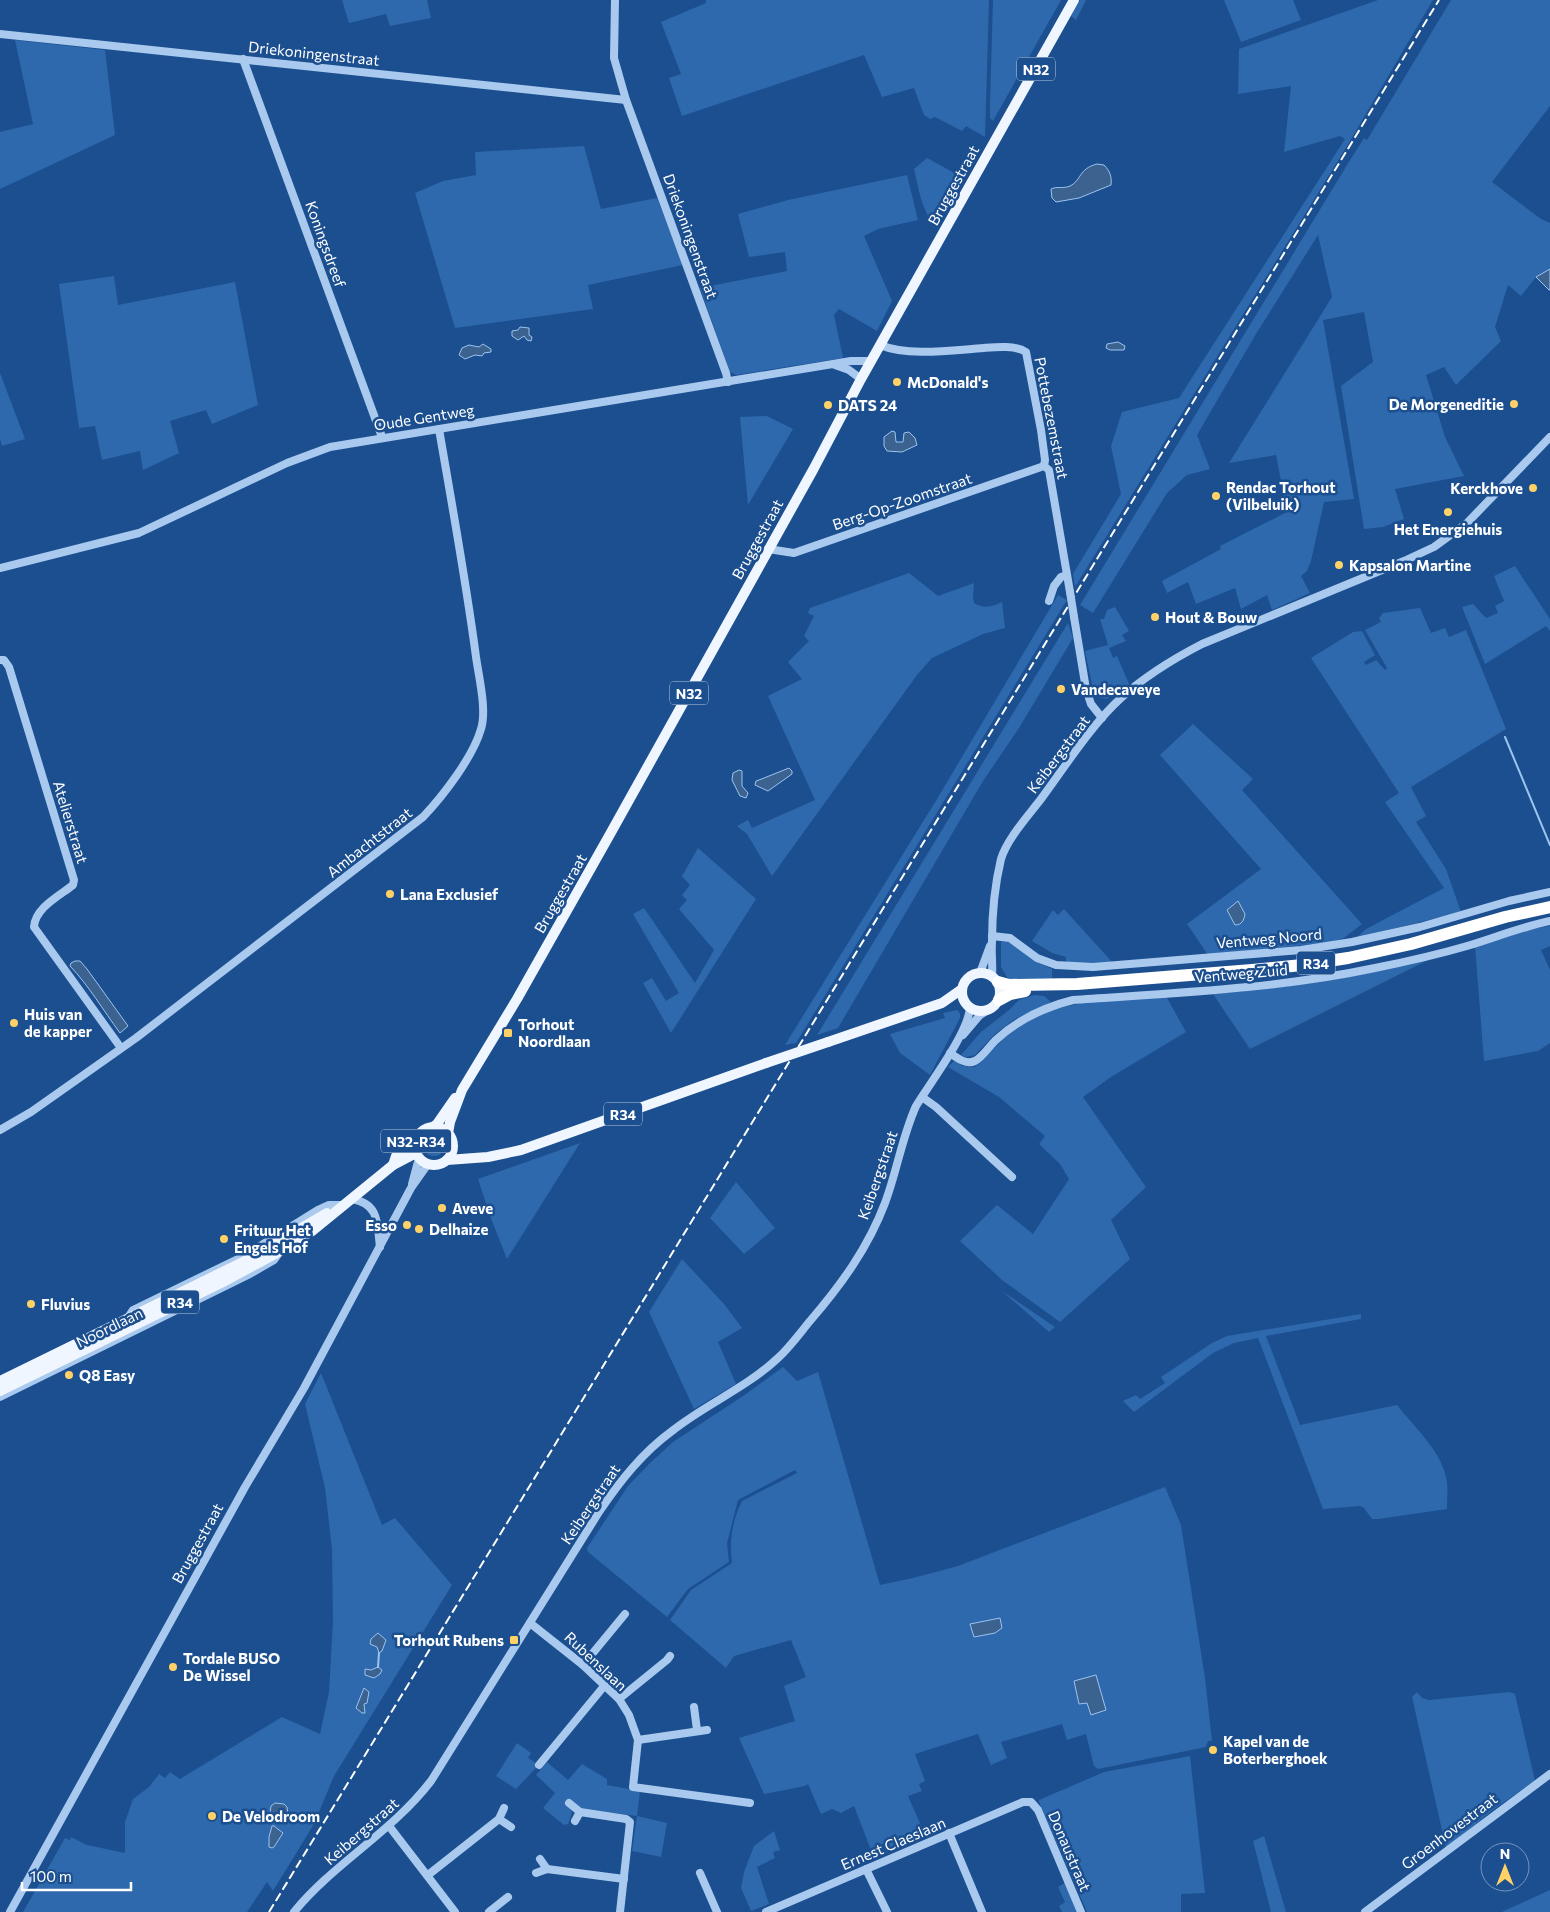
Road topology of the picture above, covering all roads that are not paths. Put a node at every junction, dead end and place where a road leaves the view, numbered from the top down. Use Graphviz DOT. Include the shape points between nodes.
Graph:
graph roads {
  1 [pos="615,0"];
  2 [pos="1074,0"];
  3 [pos="0,34"];
  4 [pos="244,59"];
  5 [pos="626,100"];
  6 [pos="880,345"];
  7 [pos="871,361"];
  8 [pos="835,365"];
  9 [pos="861,380"];
  10 [pos="728,382"];
  11 [pos="439,429"];
  12 [pos="1550,437"];
  13 [pos="382,438"];
  14 [pos="1044,466"];
  15 [pos="768,549"];
  16 [pos="0,568"];
  17 [pos="1067,575"];
  18 [pos="1049,601"];
  19 [pos="0,660"];
  20 [pos="1102,718"];
  21 [pos="1550,892"];
  22 [pos="1550,907"];
  23 [pos="1550,921"];
  24 [pos="992,939"];
  25 [pos="980,973"];
  26 [pos="995,979"];
  27 [pos="1077,984"];
  28 [pos="962,989"];
  29 [pos="999,1000"];
  30 [pos="942,1003"];
  31 [pos="968,1005"];
  32 [pos="988,1010"];
  33 [pos="960,1038"];
  34 [pos="121,1048"];
  35 [pos="950,1053"];
  36 [pos="462,1090"];
  37 [pos="922,1097"];
  38 [pos="433,1127"];
  39 [pos="0,1130"];
  40 [pos="417,1136"];
  41 [pos="450,1136"];
  42 [pos="418,1155"];
  43 [pos="479,1157"];
  44 [pos="447,1160"];
  45 [pos="428,1164"];
  46 [pos="393,1165"];
  47 [pos="1012,1177"];
  48 [pos="411,1188"];
  49 [pos="352,1199"];
  50 [pos="380,1247"];
  51 [pos="280,1251"];
  52 [pos="0,1381"];
  53 [pos="0,1390"];
  54 [pos="0,1396"];
  55 [pos="625,1614"];
  56 [pos="530,1623"];
  57 [pos="670,1656"];
  58 [pos="583,1666"];
  59 [pos="605,1685"];
  60 [pos="618,1699"];
  61 [pos="694,1708"];
  62 [pos="697,1730"];
  63 [pos="707,1730"];
  64 [pos="638,1740"];
  65 [pos="539,1765"];
  66 [pos="1550,1774"];
  67 [pos="1031,1802"];
  68 [pos="569,1803"];
  69 [pos="750,1803"];
  70 [pos="504,1808"];
  71 [pos="580,1812"];
  72 [pos="499,1818"];
  73 [pos="575,1821"];
  74 [pos="389,1826"];
  75 [pos="511,1827"];
  76 [pos="949,1834"];
  77 [pos="540,1859"];
  78 [pos="866,1869"];
  79 [pos="547,1870"];
  80 [pos="536,1873"];
  81 [pos="700,1873"];
  82 [pos="428,1875"];
  83 [pos="624,1879"];
  84 [pos="508,1896"];
  85 [pos="10,1912"];
  86 [pos="294,1912"];
  87 [pos="455,1912"];
  88 [pos="489,1912"];
  89 [pos="620,1912"];
  90 [pos="717,1912"];
  91 [pos="766,1912"];
  92 [pos="887,1912"];
  93 [pos="982,1912"];
  94 [pos="1081,1912"];
  95 [pos="1365,1912"];
  1 -- 5 [label="street, Driekoningenstraat" via="614,58"];
  2 -- 6 [label="main road, Bruggestraat / N32"];
  3 -- 4 [label="street, Driekoningenstraat"];
  4 -- 5 [label="street, Driekoningenstraat"];
  4 -- 13 [label="street, Koningsdreef"];
  5 -- 10 [label="street, Driekoningenstraat"];
  6 -- 7 [label="main road, Bruggestraat / N32"];
  6 -- 14 [label="street, Pottebezemstraat" via="900,350 1002,347 1026,352 1041,430"];
  7 -- 8 [label="street, Oude Gentweg"];
  7 -- 9 [label="main road, Bruggestraat / N32"];
  8 -- 9 [label="street" via="849,370"];
  8 -- 10 [label="street, Oude Gentweg"];
  9 -- 15 [label="main road, Bruggestraat / N32"];
  10 -- 11 [label="street, Oude Gentweg"];
  11 -- 13 [label="street, Oude Gentweg"];
  11 -- 34 [label="street, Ambachtstraat" via="467,589 483,706 478,739 440,800 423,817"];
  12 -- 20 [label="street, Keibergstraat" via="1467,523 1434,547 1202,644 1144,679"];
  13 -- 16 [label="street, Oude Gentweg" via="330,447 299,457 139,533"];
  14 -- 15 [label="street, Berg-Op-Zoomstraat" via="794,553"];
  14 -- 17 [label="street, Pottebezemstraat" via="1049,470"];
  15 -- 36 [label="main road, Bruggestraat / N32" via="517,999"];
  17 -- 18 [label="street" via="1054,586"];
  17 -- 20 [label="street, Pottebezemstraat, bridge" via="1086,689 1091,704"];
  19 -- 34 [label="street, Atelierstraat" via="10,666 74,880 73,885 41,910 34,927"];
  20 -- 24 [label="street, Keibergstraat" via="1004,851 998,875"];
  21 -- 24 [label="street, Ventweg Noord" via="1420,927 1301,950 1084,967 1056,966 1037,958 1010,938"];
  22 -- 27 [label="highway, R34" via="1348,958 1252,970"];
  23 -- 35 [label="street, Ventweg Zuid" via="1420,958 1335,976 1278,984 1074,1000 1052,1006 1015,1025 975,1061 966,1062"];
  24 -- 25 [label="street, Keibergstraat"];
  24 -- 26 [label="street, Keibergstraat"];
  25 -- 26 [label="main road"];
  25 -- 28 [label="main road" via="968,978"];
  26 -- 27 [label="highway, R34" via="1009,985"];
  26 -- 29 [label="main road"];
  27 -- 29 [label="highway, R34" via="1010,994"];
  28 -- 30 [label="main road, R34"];
  28 -- 31 [label="main road"];
  29 -- 32 [label="main road"];
  30 -- 31 [label="main road, R34"];
  30 -- 43 [label="main road, R34, bridge" via="537,1145 504,1155"];
  31 -- 32 [label="main road" via="975,1010"];
  31 -- 33 [label="street, Keibergstraat" via="970,1013"];
  32 -- 33 [label="street, Keibergstraat"];
  33 -- 35 [label="street, Keibergstraat"];
  34 -- 39 [label="street, Ambachtstraat"];
  35 -- 37 [label="street, Keibergstraat"];
  36 -- 38 [label="main road, Bruggestraat / N32"];
  36 -- 41 [label="main road, Bruggestraat / N32" via="450,1122"];
  37 -- 47 [label="street"];
  37 -- 56 [label="street, Keibergstraat" via="911,1117 877,1222 835,1292 771,1365 672,1430 634,1464 616,1486"];
  38 -- 40 [label="main road, N32-R34"];
  38 -- 41 [label="main road, N32-R34" via="444,1129"];
  40 -- 42 [label="main road, N32-R34"];
  40 -- 46 [label="main road, Noordlaan / R34" via="396,1156"];
  41 -- 43 [label="main road, R34" via="461,1151"];
  41 -- 44 [label="main road, N32-R34" via="453,1150"];
  42 -- 45 [label="main road, N32-R34"];
  42 -- 46 [label="main road, Noordlaan / R34"];
  42 -- 48 [label="street, Bruggestraat"];
  43 -- 44 [label="main road, R34"];
  44 -- 45 [label="main road, N32-R34" via="438,1165"];
  45 -- 48 [label="street, Bruggestraat"];
  46 -- 49 [label="main road, Noordlaan / R34"];
  48 -- 50 [label="street, Bruggestraat"];
  49 -- 50 [label="street" via="367,1204 373,1210"];
  49 -- 51 [label="main road, Noordlaan / R34" via="312,1231"];
  49 -- 52 [label="main road, Noordlaan / R34" via="243,1262"];
  50 -- 85 [label="street, Bruggestraat"];
  51 -- 53 [label="main road, Noordlaan / R34"];
  51 -- 54 [label="street, Noordlaan" via="274,1260 248,1275"];
  55 -- 58 [label="street"];
  56 -- 58 [label="street, Rubenslaan"];
  56 -- 74 [label="street, Keibergstraat" via="431,1782"];
  57 -- 60 [label="street"];
  58 -- 59 [label="street, Rubenslaan"];
  59 -- 60 [label="street, Rubenslaan"];
  59 -- 65 [label="street"];
  60 -- 64 [label="street, Rubenslaan" via="629,1715"];
  61 -- 62 [label="street"];
  62 -- 63 [label="street"];
  62 -- 64 [label="street"];
  64 -- 69 [label="street, Rubenslaan" via="633,1787"];
  66 -- 95 [label="street, Groenhovestraat"];
  67 -- 76 [label="street, Ernest Claeslaan" via="1023,1802"];
  67 -- 94 [label="street, Donaustraat" via="1038,1810"];
  68 -- 71 [label="street"];
  70 -- 72 [label="street"];
  71 -- 73 [label="street"];
  71 -- 83 [label="street" via="626,1818 630,1822"];
  72 -- 75 [label="street"];
  72 -- 82 [label="street"];
  74 -- 82 [label="street"];
  74 -- 86 [label="street, Keibergstraat" via="312,1891"];
  76 -- 78 [label="street, Ernest Claeslaan"];
  76 -- 93 [label="street"];
  77 -- 79 [label="street"];
  78 -- 91 [label="street, Ernest Claeslaan"];
  78 -- 92 [label="street"];
  79 -- 80 [label="street"];
  79 -- 83 [label="street"];
  81 -- 90 [label="street"];
  82 -- 87 [label="street"];
  83 -- 89 [label="street"];
  84 -- 88 [label="street"];
}
